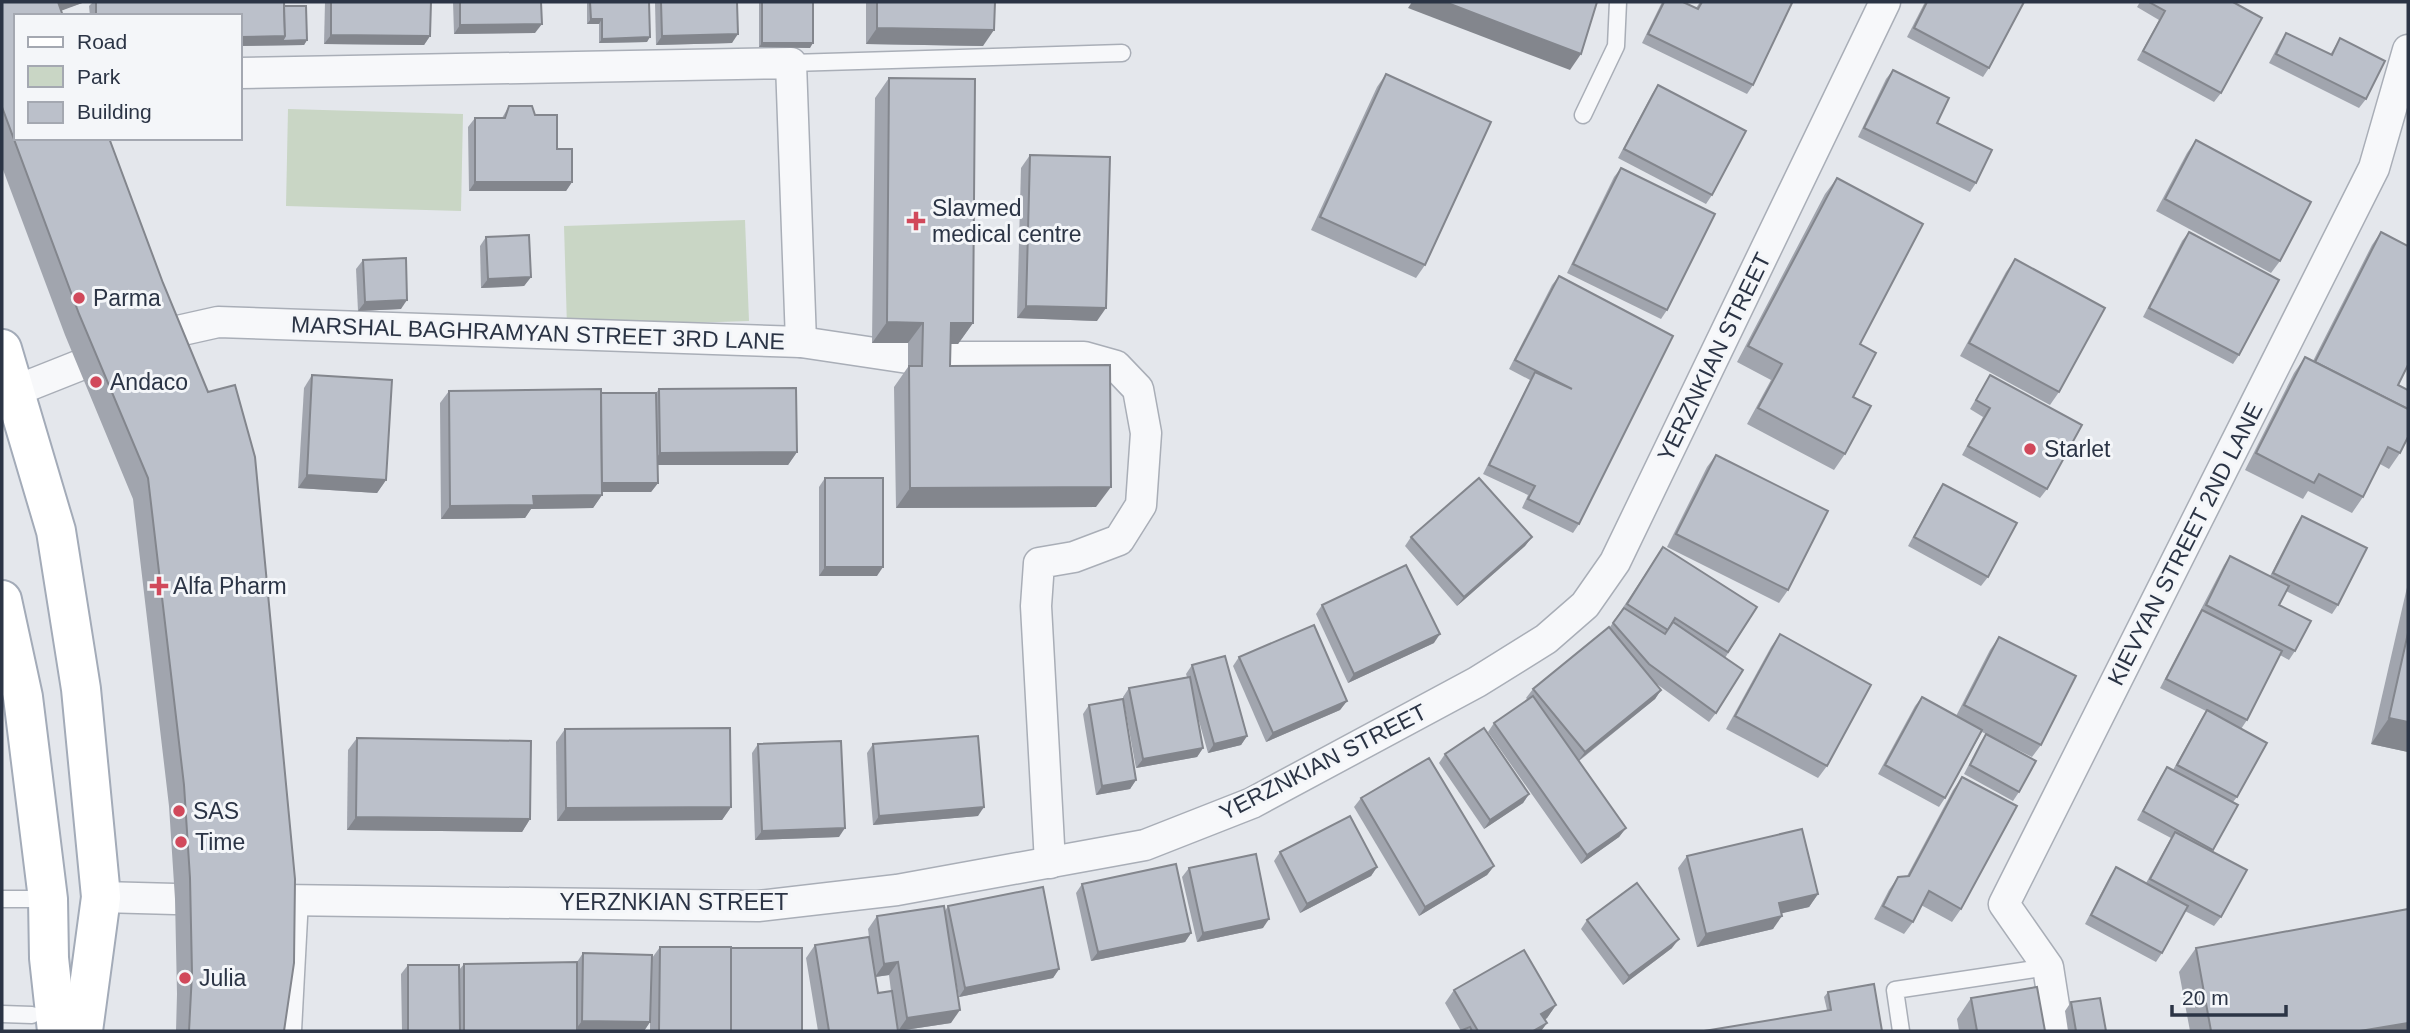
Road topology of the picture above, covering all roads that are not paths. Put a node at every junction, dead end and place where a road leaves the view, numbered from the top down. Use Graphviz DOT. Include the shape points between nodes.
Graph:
graph roads {
  1 [pos="1618,2"];
  2 [pos="1885,2"];
  3 [pos="2408,50"];
  4 [pos="1122,53"];
  5 [pos="791,63"];
  6 [pos="242,74"];
  7 [pos="1583,116"];
  8 [pos="160,335"];
  9 [pos="801,342"];
  10 [pos="2,349"];
  11 [pos="937,357"];
  12 [pos="908,358"];
  13 [pos="78,366"];
  14 [pos="15,391"];
  15 [pos="2,600"];
  16 [pos="1050,863"];
  17 [pos="101,897"];
  18 [pos="2,899"];
  19 [pos="48,899"];
  20 [pos="175,899"];
  21 [pos="290,900"];
  22 [pos="93,962"];
  23 [pos="2048,967"];
  24 [pos="30,1023"];
  25 [pos="83,1031"];
  26 [pos="110,1031"];
  27 [pos="293,1031"];
  28 [pos="1901,1031"];
  29 [pos="2058,1031"];
  1 -- 7 [label="lane" via="1616,46"];
  2 -- 16 [label="street, YERZNKIAN STREET" via="1615,562 1585,606 1546,639 1477,682 1252,803 1145,845"];
  3 -- 23 [label="street, KIEVYAN STREET 2ND LANE" via="2374,168 2004,904"];
  4 -- 5 [label="lane"];
  5 -- 6 [label="street"];
  5 -- 9 [label="street, MARSHAL BAGHRAMYAN STREET 3RD LANE"];
  8 -- 9 [label="street, MARSHAL BAGHRAMYAN STREET 3RD LANE" via="218,322"];
  9 -- 12 [label="street"];
  10 -- 14 [label="main road"];
  11 -- 16 [label="street" via="1084,356 1116,366 1138,388 1146,433 1141,505 1119,540 1074,557 1039,563 1036,606"];
  13 -- 14 [label="street"];
  14 -- 17 [label="main road" via="56,531 81,689"];
  15 -- 19 [label="main road" via="23,697"];
  16 -- 21 [label="street, YERZNKIAN STREET" via="897,890 758,906"];
  17 -- 20 [label="street"];
  17 -- 22 [label="main road"];
  18 -- 19 [label="lane"];
  19 -- 24 [label="main road" via="49,958"];
  21 -- 27 [label="lane"];
  22 -- 25 [label="main road"];
  22 -- 26 [label="main road"];
  23 -- 28 [label="lane" via="1895,990"];
  23 -- 29 [label="street, KIEVYAN STREET 2ND LANE"];
}
